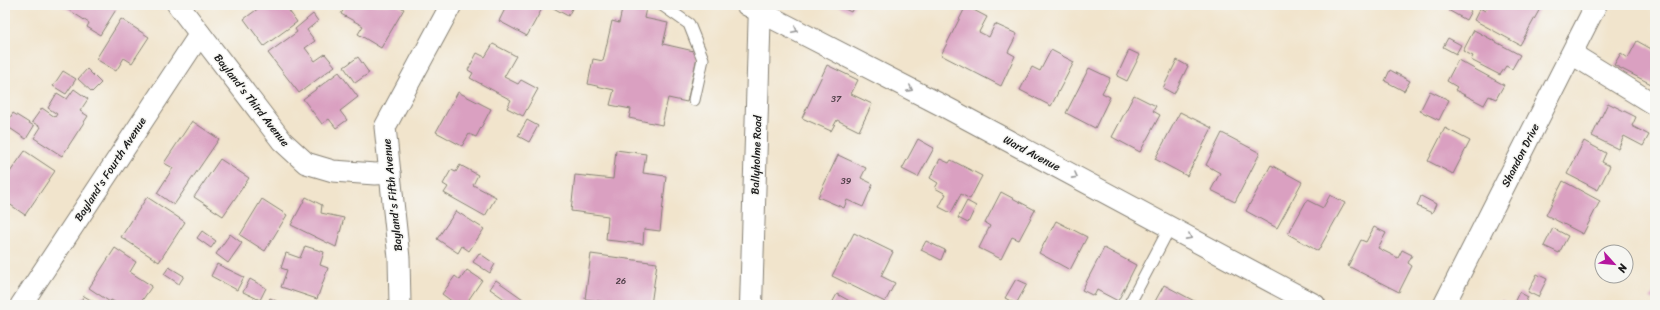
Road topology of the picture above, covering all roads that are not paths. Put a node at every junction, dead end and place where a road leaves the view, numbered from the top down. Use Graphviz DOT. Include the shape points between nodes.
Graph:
graph roads {
  1 [pos="178,5"];
  2 [pos="451,5"];
  3 [pos="662,5"];
  4 [pos="1596,5"];
  5 [pos="756,7"];
  6 [pos="200,34"];
  7 [pos="1572,54"];
  8 [pos="694,100"];
  9 [pos="1655,105"];
  10 [pos="390,173"];
  11 [pos="1170,227"];
  12 [pos="21,305"];
  13 [pos="400,305"];
  14 [pos="751,305"];
  15 [pos="1129,305"];
  16 [pos="1315,305"];
  17 [pos="1444,305"];
  1 -- 6 [label="street, Bayland's Third Avenue"];
  2 -- 10 [label="street, Bayland's Fifth Avenue" via="385,127"];
  3 -- 8 [label="lane" via="689,24 703,59"];
  4 -- 7 [label="street, Shandon Drive"];
  5 -- 11 [label="street, Ward Avenue, one-way"];
  5 -- 14 [label="main road, Ballyholme Road"];
  6 -- 10 [label="street, Bayland's Third Avenue" via="282,141 306,163 333,171"];
  6 -- 12 [label="street, Bayland's Fourth Avenue"];
  7 -- 9 [label="street"];
  7 -- 17 [label="street, Shandon Drive"];
  10 -- 13 [label="street, Bayland's Fifth Avenue" via="399,258"];
  11 -- 15 [label="lane"];
  11 -- 16 [label="street, Ward Avenue, one-way"];
}
